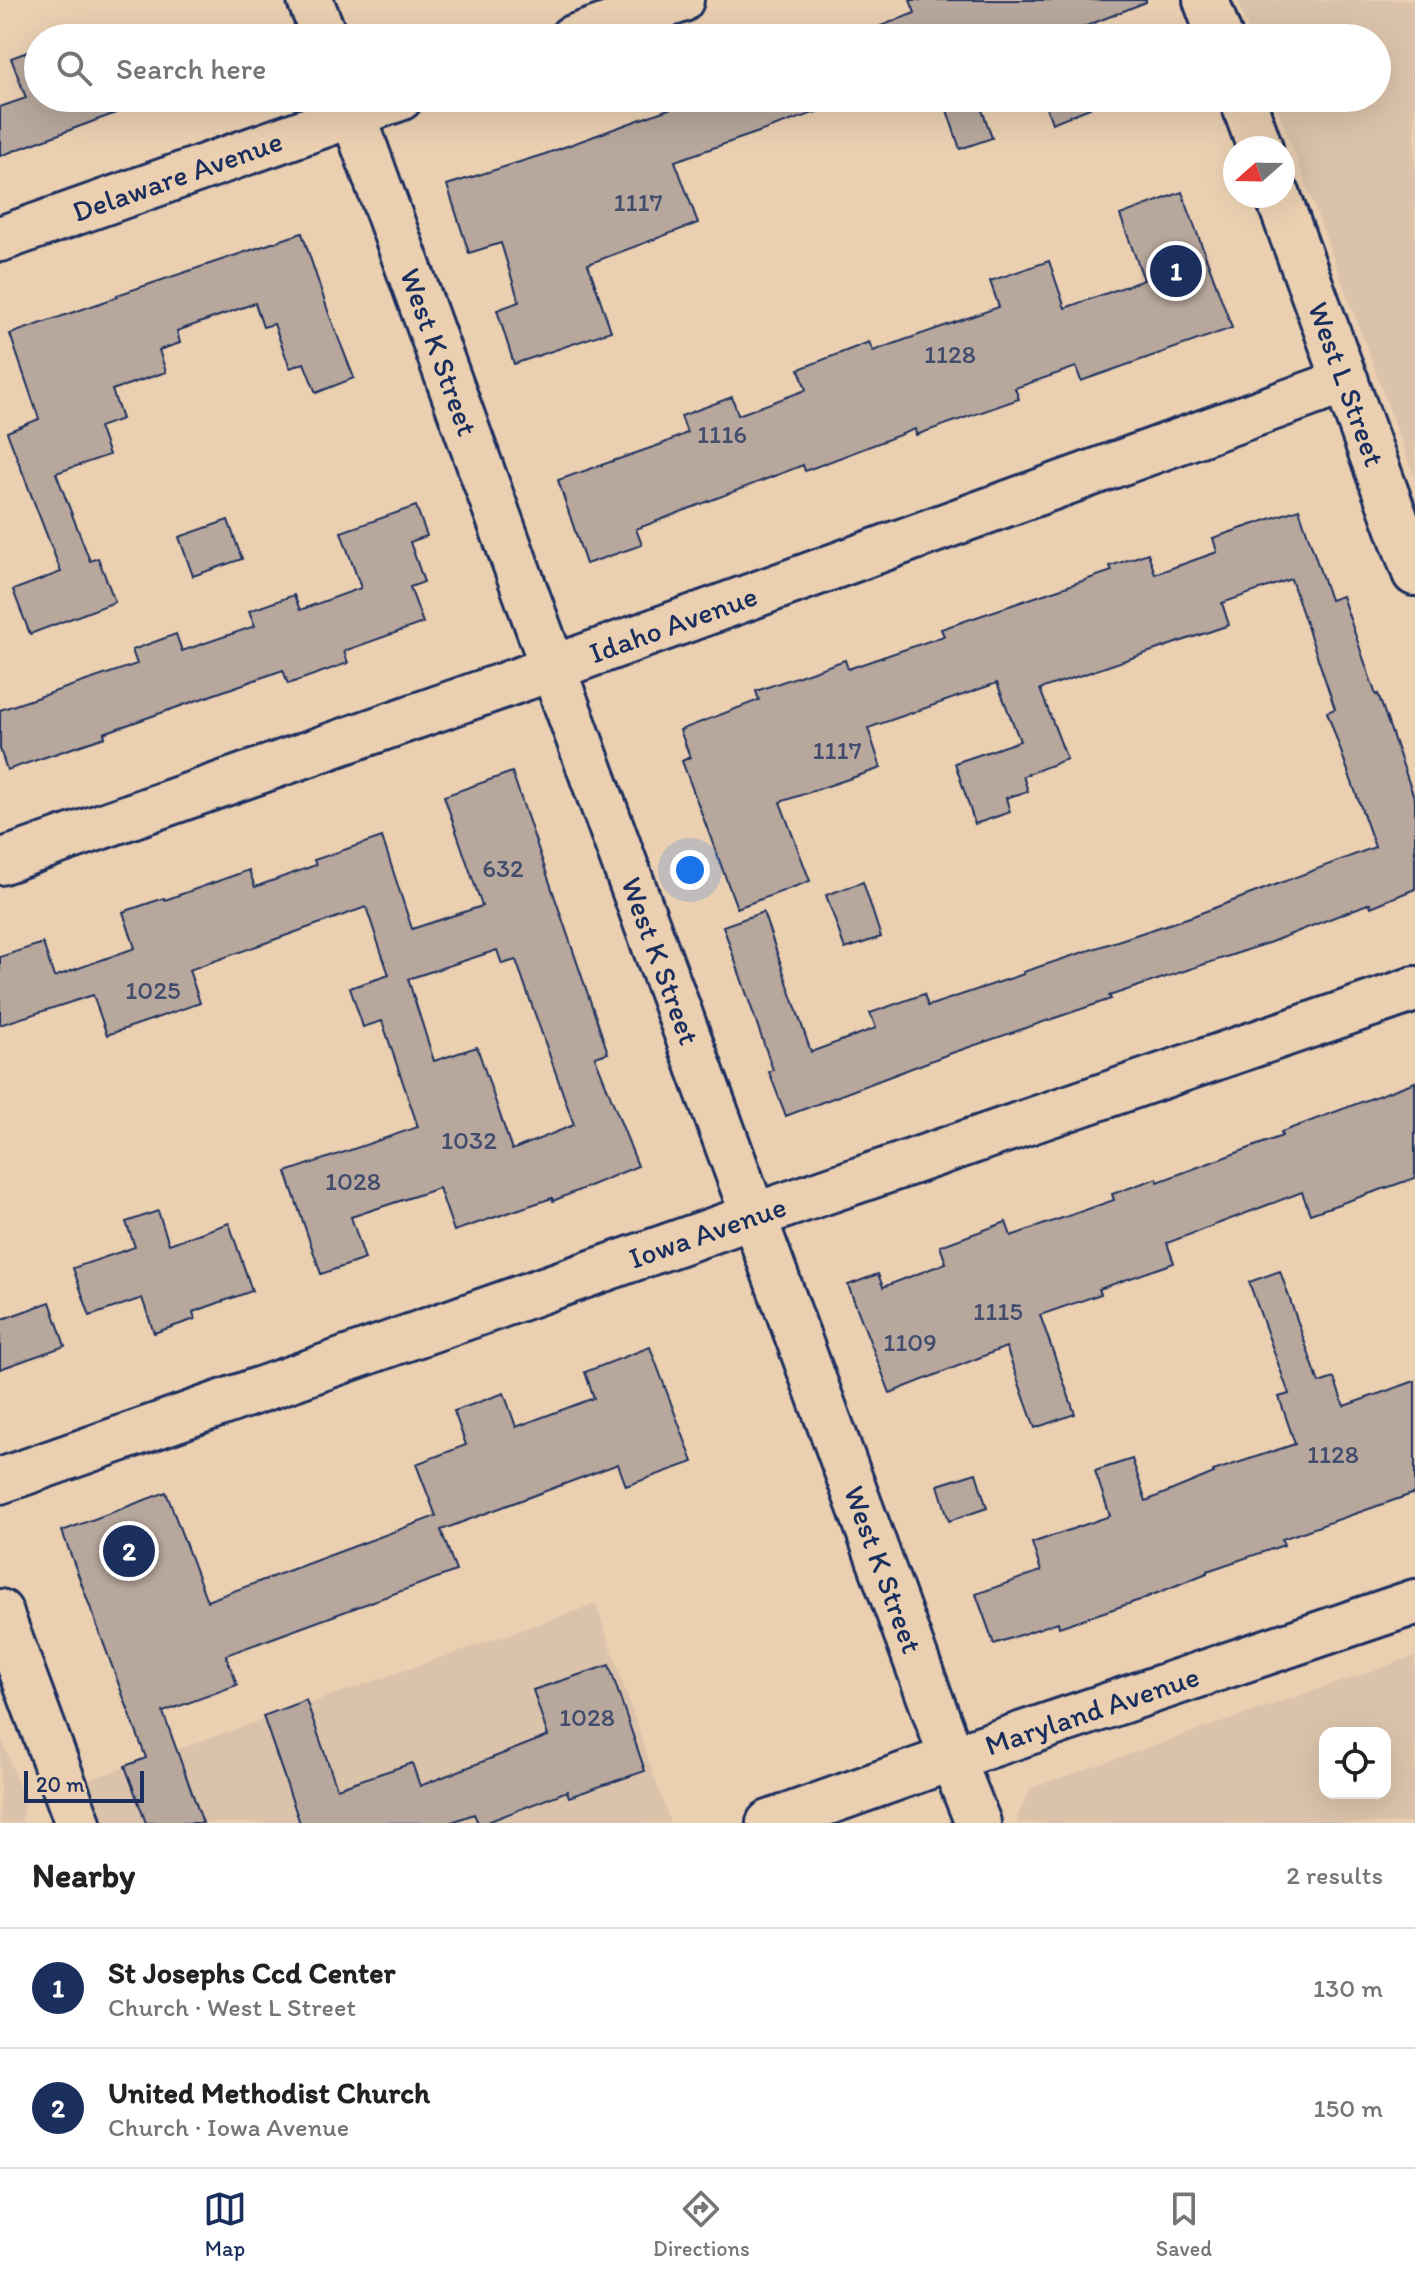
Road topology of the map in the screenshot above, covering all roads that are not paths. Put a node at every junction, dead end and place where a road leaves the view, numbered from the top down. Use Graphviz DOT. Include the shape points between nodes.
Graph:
graph roads {
  1 [pos="310,0"];
  2 [pos="681,0"];
  3 [pos="1206,0"];
  4 [pos="319,24"];
  5 [pos="612,24"];
  6 [pos="1215,24"];
  7 [pos="334,112"];
  8 [pos="352,112"];
  9 [pos="1247,112"];
  10 [pos="1256,136"];
  11 [pos="1282,208"];
  12 [pos="0,239"];
  13 [pos="1346,381"];
  14 [pos="1415,573"];
  15 [pos="553,668"];
  16 [pos="0,862"];
  17 [pos="1415,989"];
  18 [pos="754,1216"];
  19 [pos="0,1481"];
  20 [pos="1415,1602"];
  21 [pos="0,1612"];
  22 [pos="952,1758"];
  23 [pos="68,1814"];
  24 [pos="769,1823"];
  25 [pos="978,1823"];
  1 -- 4 [label="street"];
  2 -- 5 [label="street"];
  3 -- 6 [label="street"];
  7 -- 12 [label="street, Delaware Avenue"];
  8 -- 15 [label="street, West K Street"];
  9 -- 10 [label="street"];
  11 -- 13 [label="street, West L Street"];
  13 -- 14 [label="street, West L Street"];
  13 -- 15 [label="street, Idaho Avenue"];
  15 -- 16 [label="street, Idaho Avenue"];
  15 -- 18 [label="street, West K Street"];
  17 -- 18 [label="street, Iowa Avenue"];
  18 -- 19 [label="street, Iowa Avenue"];
  18 -- 22 [label="street, West K Street"];
  20 -- 22 [label="street, Maryland Avenue"];
  21 -- 23 [label="street"];
  22 -- 24 [label="street, Maryland Avenue"];
  22 -- 25 [label="street, West K Street"];
}
